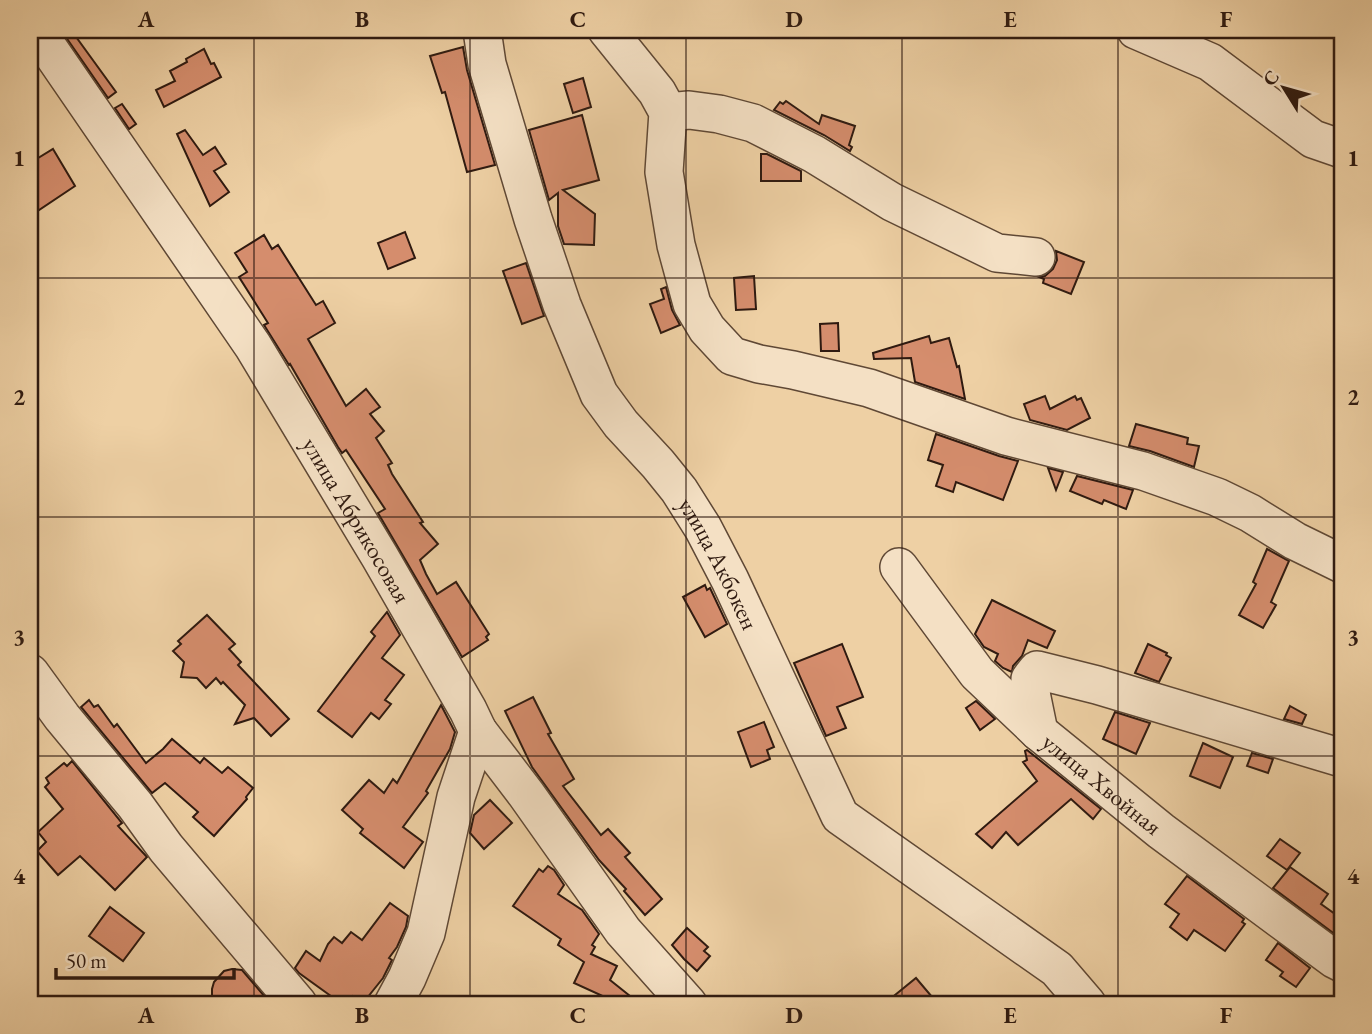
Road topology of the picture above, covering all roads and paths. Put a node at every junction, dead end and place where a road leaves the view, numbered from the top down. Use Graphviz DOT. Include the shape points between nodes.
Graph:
graph roads {
  1 [pos="36,30"];
  2 [pos="482,30"];
  3 [pos="607,30"];
  4 [pos="1136,30"];
  5 [pos="668,112"];
  6 [pos="1342,149"];
  7 [pos="1036,257"];
  8 [pos="1342,564"];
  9 [pos="899,567"];
  10 [pos="30,673"];
  11 [pos="478,732"];
  12 [pos="1039,732"];
  13 [pos="1342,758"];
  14 [pos="1342,963"];
  15 [pos="298,1004"];
  16 [pos="393,1004"];
  17 [pos="688,1004"];
  18 [pos="1087,1004"];
  1 -- 11 [label="street, улица Абрикосовая" via="253,346"];
  2 -- 18 [label="street, улица Акбокен" via="486,64 533,219 599,394 679,490 704,528 841,816 1057,970"];
  3 -- 5 [label="street"];
  4 -- 6 [label="street" via="1210,62 1313,139"];
  5 -- 7 [label="street" via="689,110 753,122 892,202 997,253"];
  5 -- 8 [label="street" via="664,172 676,245 692,304 707,329 733,356 869,388 1006,436 1143,471 1217,497"];
  9 -- 12 [label="street, улица Хвойная" via="976,673"];
  10 -- 15 [label="street" via="166,848"];
  11 -- 16 [label="street" via="456,797 426,933"];
  11 -- 17 [label="street, улица Абрикосовая" via="624,930"];
  12 -- 13 [label="street" via="1030,679 1037,670"];
  12 -- 14 [label="street, улица Хвойная" via="1161,831"];
}
